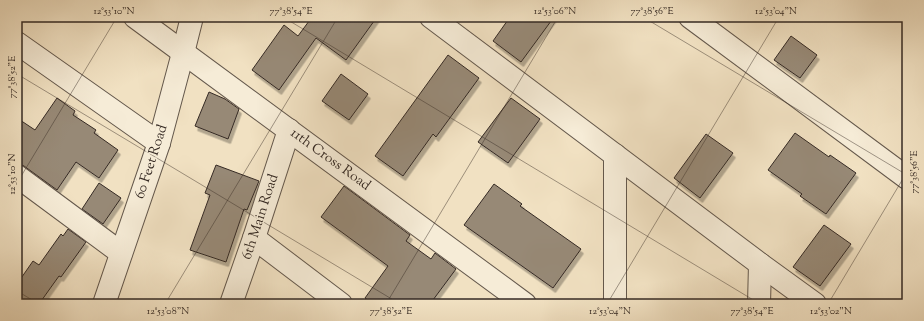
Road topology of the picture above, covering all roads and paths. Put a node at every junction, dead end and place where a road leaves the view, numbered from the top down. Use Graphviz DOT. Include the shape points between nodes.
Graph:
graph roads {
  1 [pos="135,17"];
  2 [pos="192,17"];
  3 [pos="431,17"];
  4 [pos="690,17"];
  5 [pos="17,43"];
  6 [pos="184,53"];
  7 [pos="289,130"];
  8 [pos="159,143"];
  9 [pos="615,156"];
  10 [pos="17,176"];
  11 [pos="907,178"];
  12 [pos="254,238"];
  13 [pos="121,253"];
  14 [pos="760,264"];
  15 [pos="507,297"];
  16 [pos="104,304"];
  17 [pos="231,304"];
  18 [pos="341,304"];
  19 [pos="525,304"];
  20 [pos="615,304"];
  21 [pos="759,304"];
  22 [pos="815,304"];
  1 -- 6 [label="street, 11th Cross Road"];
  2 -- 6 [label="street, 60 Feet Road"];
  3 -- 9 [label="street"];
  4 -- 11 [label="street"];
  5 -- 8 [label="street"];
  6 -- 7 [label="street, 11th Cross Road"];
  6 -- 8 [label="street, 60 Feet Road"];
  7 -- 12 [label="street, 6th Main Road"];
  7 -- 15 [label="street, 11th Cross Road"];
  8 -- 13 [label="street, 60 Feet Road"];
  9 -- 14 [label="street"];
  9 -- 20 [label="street"];
  10 -- 13 [label="street"];
  12 -- 17 [label="street, 6th Main Road"];
  12 -- 18 [label="street"];
  13 -- 16 [label="street, 60 Feet Road"];
  14 -- 21 [label="street"];
  14 -- 22 [label="street"];
  15 -- 19 [label="street, 11th Cross Road"];
}
